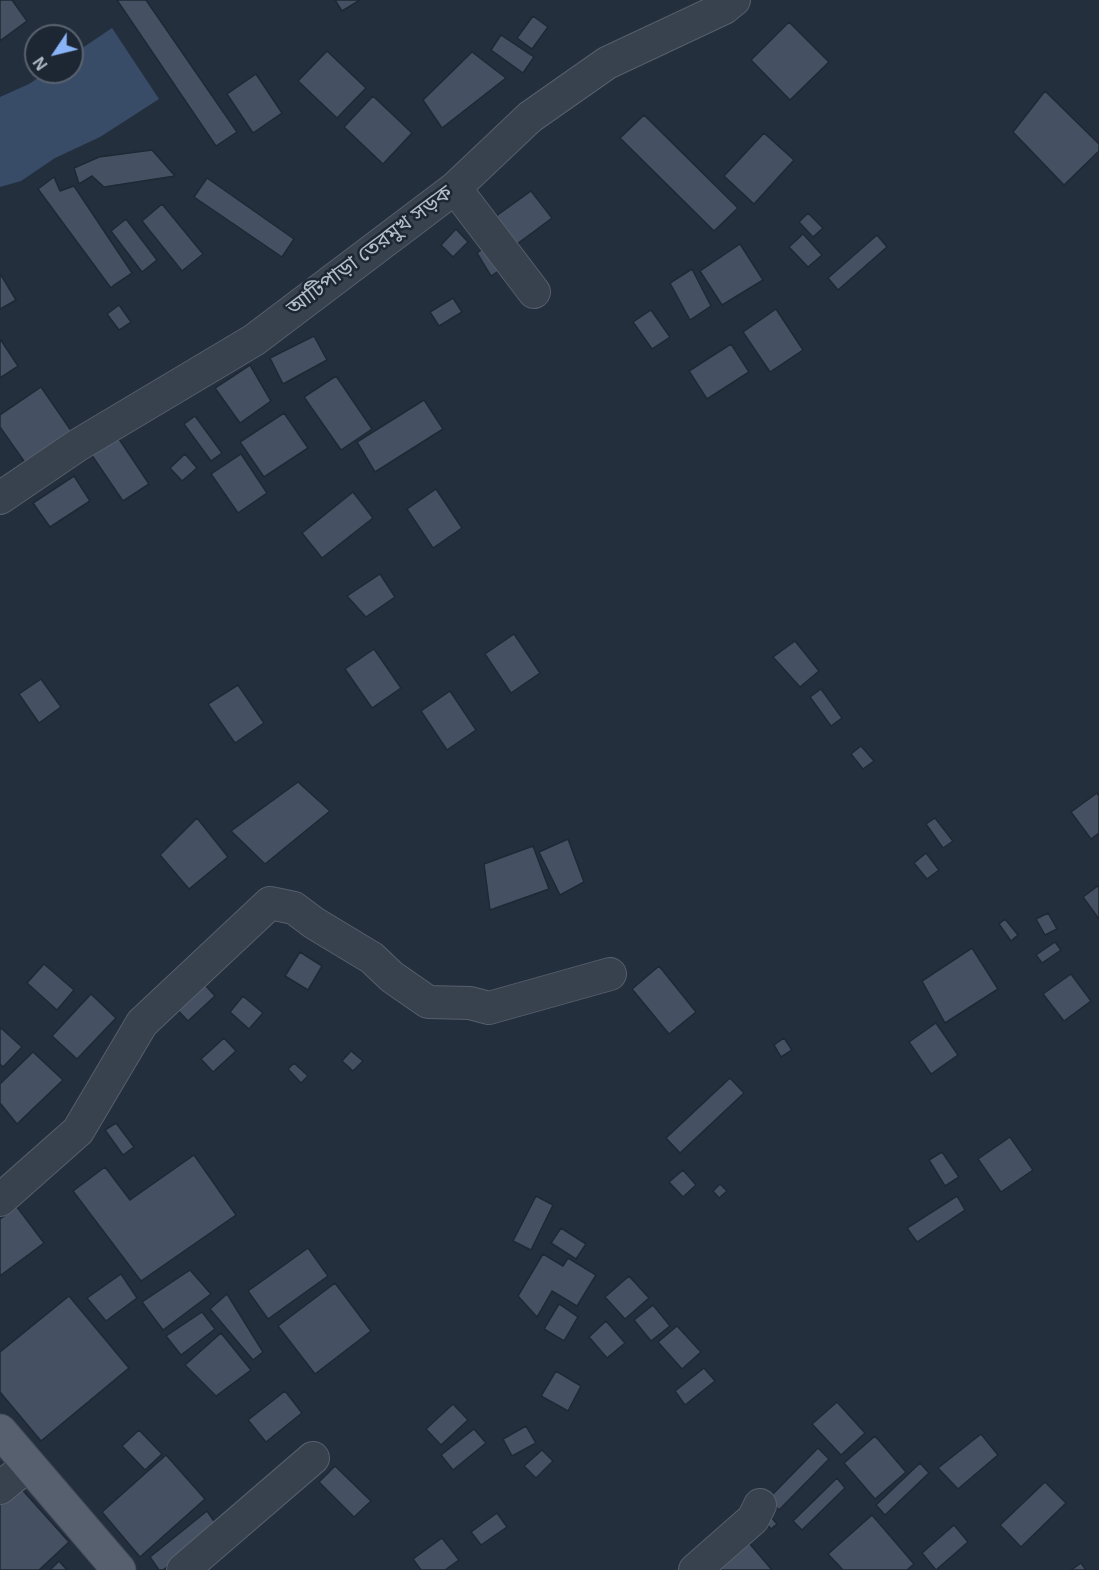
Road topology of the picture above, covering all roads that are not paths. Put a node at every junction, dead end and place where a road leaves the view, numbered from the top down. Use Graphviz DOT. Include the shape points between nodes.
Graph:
graph roads {
  1 [pos="734,0"];
  2 [pos="455,188"];
  3 [pos="534,292"];
  4 [pos="0,498"];
  5 [pos="610,974"];
  6 [pos="0,1200"];
  7 [pos="0,1431"];
  8 [pos="314,1458"];
  9 [pos="28,1465"];
  10 [pos="0,1488"];
  11 [pos="760,1505"];
  12 [pos="119,1570"];
  13 [pos="183,1570"];
  14 [pos="695,1570"];
  1 -- 2 [label="street, আটিপাড়া তেরমুখ সড়ক" via="607,63 530,117"];
  2 -- 3 [label="street"];
  2 -- 4 [label="street, আটিপাড়া তেরমুখ সড়ক" via="254,340 78,445"];
  5 -- 6 [label="street" via="489,1008 471,1003 428,1002 372,958 294,908 270,903 142,1023 78,1131"];
  7 -- 9 [label="main road"];
  8 -- 13 [label="street"];
  9 -- 10 [label="street"];
  9 -- 12 [label="main road"];
  11 -- 14 [label="street" via="753,1519"];
}
